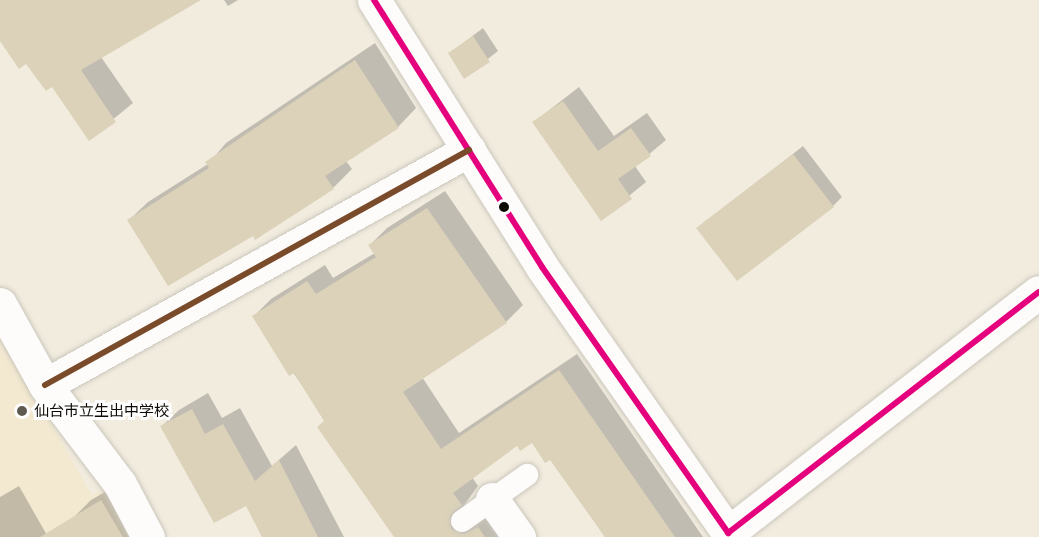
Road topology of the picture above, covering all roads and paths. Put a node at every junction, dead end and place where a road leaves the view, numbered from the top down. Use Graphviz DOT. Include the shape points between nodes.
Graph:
graph roads {
  1 [pos="374,0"];
  2 [pos="469,150"];
  3 [pos="1039,292"];
  4 [pos="0,304"];
  5 [pos="45,385"];
  6 [pos="526,475"];
  7 [pos="492,499"];
  8 [pos="462,521"];
  9 [pos="148,537"];
  10 [pos="519,537"];
  1 -- 2 [label="main road"];
  2 -- 3 [label="main road" via="542,267 728,533"];
  2 -- 5 [label="main road"];
  4 -- 5 [label="main road"];
  5 -- 9 [label="main road" via="120,484"];
  6 -- 7 [label="lane"];
  7 -- 8 [label="lane"];
  7 -- 10 [label="main road"];
}
